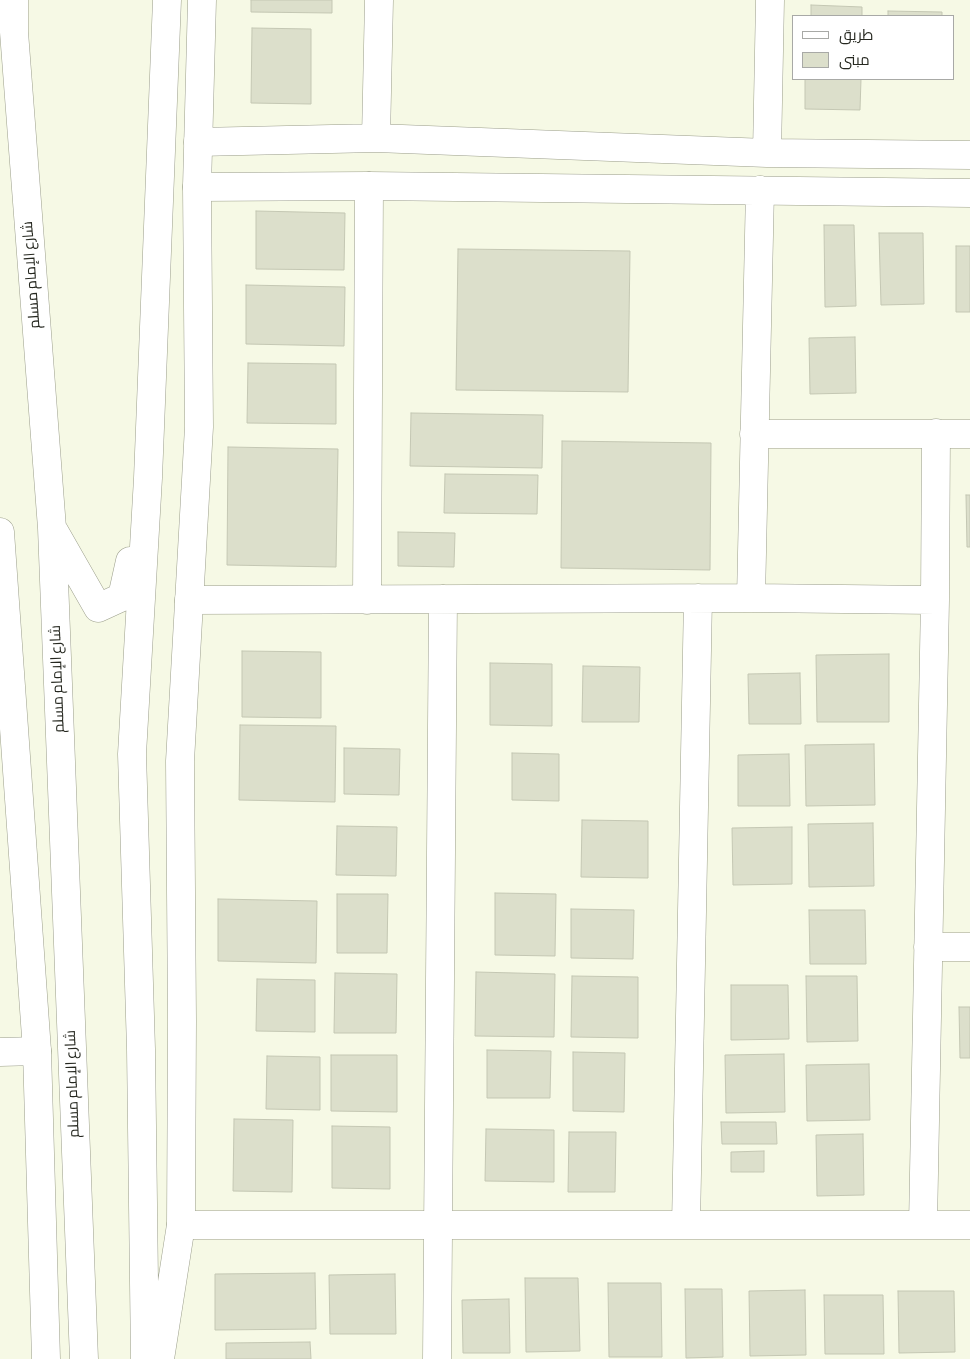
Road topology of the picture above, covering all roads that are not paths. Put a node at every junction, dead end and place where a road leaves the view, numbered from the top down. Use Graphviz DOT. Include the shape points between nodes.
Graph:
graph roads {
  1 [pos="14,0"];
  2 [pos="167,0"];
  3 [pos="202,0"];
  4 [pos="379,0"];
  5 [pos="770,0"];
  6 [pos="8,45"];
  7 [pos="376,138"];
  8 [pos="198,142"];
  9 [pos="766,153"];
  10 [pos="970,155"];
  11 [pos="369,186"];
  12 [pos="197,187"];
  13 [pos="760,190"];
  14 [pos="970,193"];
  15 [pos="936,433"];
  16 [pos="754,434"];
  17 [pos="970,434"];
  18 [pos="148,478"];
  19 [pos="52,528"];
  20 [pos="1,549"];
  21 [pos="698,598"];
  22 [pos="751,598"];
  23 [pos="443,599"];
  24 [pos="189,600"];
  25 [pos="367,600"];
  26 [pos="935,600"];
  27 [pos="8,756"];
  28 [pos="9,792"];
  29 [pos="928,947"];
  30 [pos="970,947"];
  31 [pos="37,1051"];
  32 [pos="0,1052"];
  33 [pos="181,1225"];
  34 [pos="686,1225"];
  35 [pos="922,1225"];
  36 [pos="970,1225"];
  37 [pos="438,1226"];
  38 [pos="46,1359"];
  39 [pos="84,1359"];
  40 [pos="145,1359"];
  41 [pos="160,1359"];
  42 [pos="437,1359"];
  1 -- 6 [label="street, شارع الإمام مسلم" via="14,32"];
  2 -- 18 [label="street"];
  3 -- 8 [label="street"];
  4 -- 7 [label="street"];
  5 -- 9 [label="street"];
  6 -- 19 [label="street, شارع الإمام مسلم"];
  7 -- 8 [label="street"];
  7 -- 9 [label="street"];
  8 -- 12 [label="street"];
  9 -- 10 [label="street"];
  11 -- 12 [label="street"];
  11 -- 13 [label="street"];
  11 -- 25 [label="street"];
  12 -- 24 [label="street" via="199,427"];
  13 -- 14 [label="street"];
  13 -- 16 [label="street"];
  15 -- 16 [label="street"];
  15 -- 17 [label="street"];
  15 -- 26 [label="street"];
  16 -- 22 [label="street"];
  18 -- 19 [label="street" via="122,597 98,608"];
  18 -- 40 [label="street" via="132,754 141,1049"];
  19 -- 39 [label="street, شارع الإمام مسلم"];
  20 -- 27 [label="street"];
  21 -- 22 [label="street"];
  21 -- 23 [label="street"];
  21 -- 34 [label="street"];
  22 -- 26 [label="street"];
  23 -- 25 [label="street"];
  23 -- 37 [label="street"];
  24 -- 25 [label="street"];
  24 -- 33 [label="street" via="180,761"];
  26 -- 29 [label="street"];
  27 -- 28 [label="street"];
  28 -- 31 [label="street"];
  29 -- 30 [label="street"];
  29 -- 35 [label="street"];
  31 -- 32 [label="street"];
  31 -- 38 [label="street"];
  33 -- 37 [label="street"];
  33 -- 41 [label="street"];
  34 -- 35 [label="street"];
  34 -- 37 [label="street"];
  35 -- 36 [label="street"];
  37 -- 42 [label="street"];
}
